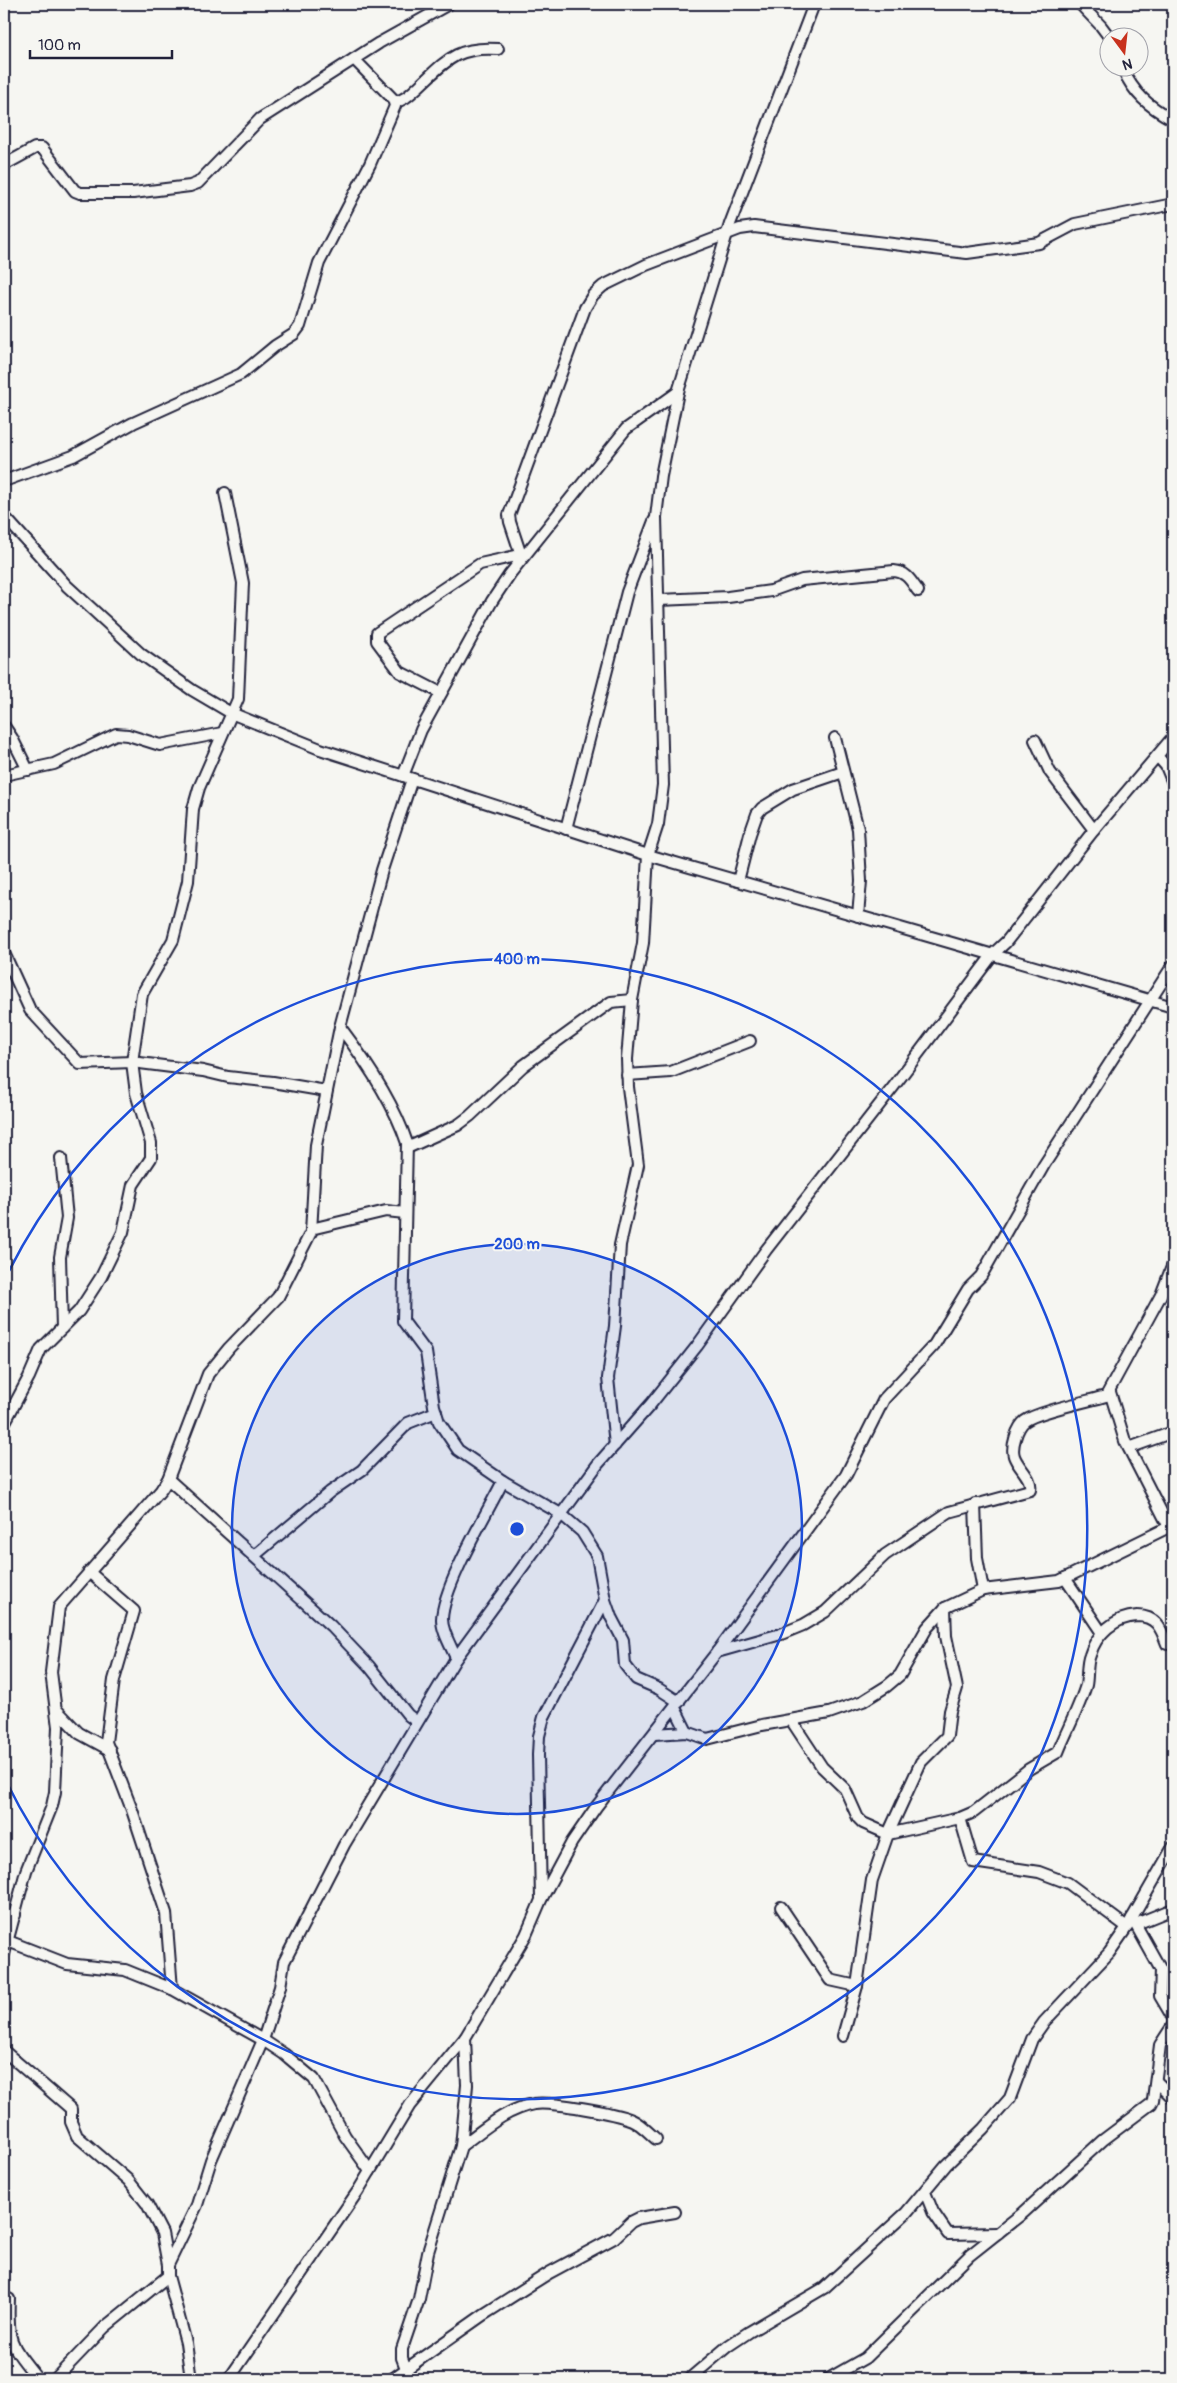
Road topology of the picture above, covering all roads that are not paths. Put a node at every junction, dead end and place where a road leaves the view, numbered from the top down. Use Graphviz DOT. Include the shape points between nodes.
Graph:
graph roads {
  1 [pos="449,4"];
  2 [pos="814,4"];
  3 [pos="1080,4"];
  4 [pos="1102,28"];
  5 [pos="498,49"];
  6 [pos="354,59"];
  7 [pos="1128,78"];
  8 [pos="395,102"];
  9 [pos="1173,120"];
  10 [pos="4,166"];
  11 [pos="1173,204"];
  12 [pos="727,233"];
  13 [pos="678,392"];
  14 [pos="4,481"];
  15 [pos="225,493"];
  16 [pos="4,516"];
  17 [pos="656,517"];
  18 [pos="523,555"];
  19 [pos="918,591"];
  20 [pos="659,600"];
  21 [pos="440,694"];
  22 [pos="231,713"];
  23 [pos="4,726"];
  24 [pos="222,733"];
  25 [pos="835,738"];
  26 [pos="1173,738"];
  27 [pos="1035,740"];
  28 [pos="1158,757"];
  29 [pos="28,770"];
  30 [pos="843,772"];
  31 [pos="4,775"];
  32 [pos="408,777"];
  33 [pos="1173,783"];
  34 [pos="566,829"];
  35 [pos="1094,830"];
  36 [pos="648,855"];
  37 [pos="738,881"];
  38 [pos="858,916"];
  39 [pos="4,953"];
  40 [pos="993,954"];
  41 [pos="1173,965"];
  42 [pos="1150,999"];
  43 [pos="632,1000"];
  44 [pos="1173,1007"];
  45 [pos="340,1027"];
  46 [pos="750,1041"];
  47 [pos="132,1062"];
  48 [pos="627,1075"];
  49 [pos="326,1091"];
  50 [pos="407,1148"];
  51 [pos="61,1158"];
  52 [pos="405,1213"];
  53 [pos="311,1229"];
  54 [pos="1173,1264"];
  55 [pos="62,1328"];
  56 [pos="1110,1392"];
  57 [pos="436,1412"];
  58 [pos="4,1424"];
  59 [pos="1173,1432"];
  60 [pos="615,1445"];
  61 [pos="1129,1448"];
  62 [pos="168,1479"];
  63 [pos="502,1481"];
  64 [pos="975,1504"];
  65 [pos="561,1514"];
  66 [pos="1171,1526"];
  67 [pos="254,1556"];
  68 [pos="89,1572"];
  69 [pos="1065,1578"];
  70 [pos="983,1590"];
  71 [pos="604,1600"];
  72 [pos="945,1608"];
  73 [pos="1102,1633"];
  74 [pos="1167,1644"];
  75 [pos="717,1652"];
  76 [pos="456,1658"];
  77 [pos="677,1705"];
  78 [pos="56,1709"];
  79 [pos="791,1720"];
  80 [pos="417,1722"];
  81 [pos="687,1732"];
  82 [pos="654,1734"];
  83 [pos="110,1750"];
  84 [pos="960,1818"];
  85 [pos="888,1834"];
  86 [pos="1173,1846"];
  87 [pos="541,1900"];
  88 [pos="781,1907"];
  89 [pos="1173,1909"];
  90 [pos="4,1914"];
  91 [pos="16,1915"];
  92 [pos="1132,1923"];
  93 [pos="8,1941"];
  94 [pos="4,1954"];
  95 [pos="857,1986"];
  96 [pos="172,1990"];
  97 [pos="1173,2018"];
  98 [pos="1173,2025"];
  99 [pos="843,2036"];
  100 [pos="465,2038"];
  101 [pos="263,2040"];
  102 [pos="4,2051"];
  103 [pos="1156,2081"];
  104 [pos="1173,2098"];
  105 [pos="656,2139"];
  106 [pos="461,2146"];
  107 [pos="370,2172"];
  108 [pos="925,2192"];
  109 [pos="675,2212"];
  110 [pos="998,2233"];
  111 [pos="168,2265"];
  112 [pos="168,2276"];
  113 [pos="8,2299"];
  114 [pos="406,2369"];
  115 [pos="38,2379"];
  116 [pos="55,2379"];
  117 [pos="192,2379"];
  118 [pos="229,2379"];
  119 [pos="392,2379"];
  120 [pos="410,2379"];
  121 [pos="689,2379"];
  122 [pos="828,2379"];
  1 -- 6 [label="street"];
  2 -- 12 [label="street"];
  3 -- 4 [label="street"];
  5 -- 8 [label="street" via="462,51 441,65 404,100"];
  6 -- 8 [label="street"];
  6 -- 10 [label="street" via="260,119 204,178 190,186 125,194 80,193 75,191 42,148 35,148"];
  7 -- 9 [label="street" via="1143,101"];
  8 -- 14 [label="street" via="370,164 320,264 300,326 294,334 241,374 133,423 73,456"];
  11 -- 12 [label="street" via="1075,224 1039,243 967,253 754,228"];
  12 -- 13 [label="street"];
  12 -- 18 [label="street" via="646,265 603,286 593,295 582,317 510,515"];
  13 -- 17 [label="street"];
  13 -- 18 [label="street" via="626,429"];
  15 -- 22 [label="street" via="240,566 243,601 238,699"];
  16 -- 22 [label="street" via="67,586 141,654"];
  17 -- 20 [label="street"];
  17 -- 34 [label="street" via="627,592"];
  18 -- 21 [label="street" via="492,601"];
  18 -- 21 [label="street" via="480,564 377,634 378,641 400,672"];
  19 -- 20 [label="street" via="907,575 894,570 802,580 771,591 728,597"];
  20 -- 36 [label="street" via="663,785 658,824"];
  21 -- 32 [label="street" via="421,730"];
  22 -- 24 [label="street"];
  22 -- 32 [label="street" via="320,749"];
  23 -- 29 [label="street"];
  24 -- 29 [label="street" via="160,745 116,734 66,759"];
  24 -- 47 [label="street" via="193,809 188,881 173,940 139,1004"];
  25 -- 30 [label="street"];
  26 -- 28 [label="street"];
  27 -- 35 [label="street" via="1050,772"];
  28 -- 33 [label="street"];
  28 -- 35 [label="street"];
  29 -- 31 [label="street"];
  30 -- 37 [label="street" via="793,789 762,808 750,834"];
  30 -- 38 [label="street" via="860,844"];
  32 -- 34 [label="street"];
  32 -- 45 [label="street"];
  34 -- 36 [label="street"];
  35 -- 40 [label="street" via="1006,942"];
  36 -- 37 [label="street"];
  36 -- 43 [label="street" via="643,943"];
  37 -- 38 [label="street"];
  38 -- 40 [label="street"];
  39 -- 47 [label="street" via="30,1010 76,1062"];
  40 -- 42 [label="street"];
  40 -- 60 [label="street" via="766,1250 697,1346"];
  41 -- 42 [label="street"];
  42 -- 44 [label="street"];
  42 -- 75 [label="street" via="1044,1165 981,1276 968,1289 934,1345 884,1399 846,1475"];
  43 -- 48 [label="street"];
  43 -- 50 [label="street" via="610,1002 524,1066 458,1125"];
  45 -- 49 [label="street"];
  45 -- 50 [label="street" via="368,1066 396,1116"];
  46 -- 48 [label="street" via="671,1072"];
  47 -- 49 [label="street" via="203,1070 228,1078"];
  47 -- 55 [label="street" via="136,1093 151,1142 151,1158 133,1185 123,1232 101,1277 79,1310"];
  48 -- 60 [label="street" via="638,1165 621,1239 608,1378"];
  49 -- 53 [label="street" via="316,1145"];
  50 -- 52 [label="street"];
  51 -- 55 [label="street" via="67,1218 60,1257"];
  52 -- 53 [label="street" via="386,1211"];
  52 -- 57 [label="street" via="403,1321 426,1352"];
  53 -- 62 [label="street" via="278,1297 208,1374"];
  54 -- 56 [label="street" via="1161,1295"];
  55 -- 58 [label="street" via="41,1349"];
  56 -- 61 [label="street"];
  56 -- 64 [label="street" via="1106,1396 1024,1421 1013,1454 1030,1481 1030,1490"];
  57 -- 63 [label="street" via="448,1439 458,1450"];
  57 -- 67 [label="street" via="408,1423 362,1470 330,1492"];
  59 -- 61 [label="street"];
  60 -- 65 [label="street"];
  61 -- 66 [label="street"];
  62 -- 67 [label="street"];
  62 -- 68 [label="street"];
  63 -- 65 [label="street"];
  63 -- 76 [label="street" via="444,1606 445,1635"];
  64 -- 70 [label="street" via="977,1558"];
  64 -- 75 [label="street" via="949,1512 885,1555 825,1612 803,1625"];
  65 -- 71 [label="street" via="582,1532 597,1556"];
  65 -- 76 [label="street"];
  66 -- 69 [label="street"];
  67 -- 80 [label="street" via="331,1626"];
  68 -- 78 [label="street" via="58,1607 51,1656"];
  68 -- 83 [label="street" via="134,1611 111,1693 106,1734"];
  69 -- 70 [label="street" via="1046,1584"];
  69 -- 73 [label="street"];
  70 -- 72 [label="street"];
  71 -- 77 [label="street" via="620,1632 629,1672"];
  71 -- 87 [label="street" via="544,1717 539,1736"];
  72 -- 79 [label="street" via="927,1628 900,1674 887,1686 863,1701 829,1713"];
  72 -- 85 [label="street" via="946,1636 957,1688 947,1736 921,1762"];
  73 -- 74 [label="street" via="1118,1620 1138,1616 1151,1618 1160,1626"];
  73 -- 84 [label="street" via="1090,1654 1086,1686 1058,1752 1029,1769 974,1812"];
  75 -- 77 [label="street"];
  76 -- 80 [label="street"];
  77 -- 81 [label="street"];
  77 -- 82 [label="street"];
  78 -- 83 [label="street" via="79,1733"];
  78 -- 91 [label="street" via="59,1740 55,1792 29,1860"];
  79 -- 81 [label="street" via="707,1739"];
  79 -- 85 [label="street" via="822,1767 845,1789 858,1818"];
  80 -- 101 [label="street" via="344,1845 284,1962 280,1988"];
  81 -- 82 [label="street"];
  82 -- 87 [label="street" via="572,1842"];
  83 -- 96 [label="street" via="166,1913"];
  84 -- 85 [label="street"];
  84 -- 92 [label="street" via="974,1862 1039,1872 1068,1882"];
  85 -- 95 [label="street" via="872,1880"];
  86 -- 92 [label="street"];
  87 -- 100 [label="street" via="526,1935"];
  88 -- 95 [label="street" via="830,1980"];
  89 -- 92 [label="street"];
  90 -- 91 [label="street"];
  91 -- 93 [label="street"];
  92 -- 97 [label="street" via="1158,1963 1161,1970 1160,1996"];
  92 -- 108 [label="street" via="1032,2039 1010,2098 946,2165"];
  93 -- 94 [label="street"];
  93 -- 96 [label="street" via="67,1964 125,1970"];
  95 -- 99 [label="street"];
  96 -- 101 [label="street"];
  98 -- 103 [label="street" via="1160,2045"];
  100 -- 106 [label="street" via="467,2085"];
  100 -- 107 [label="street" via="410,2105"];
  101 -- 107 [label="street" via="314,2079 349,2144"];
  101 -- 111 [label="street" via="212,2160 197,2205"];
  102 -- 111 [label="street" via="71,2109 71,2122 77,2136 128,2180 147,2204 162,2233"];
  103 -- 104 [label="street"];
  103 -- 110 [label="street" via="1150,2104 1103,2140"];
  105 -- 106 [label="street" via="633,2121 541,2103 500,2117"];
  106 -- 114 [label="street" via="402,2349"];
  107 -- 118 [label="street"];
  108 -- 110 [label="street" via="933,2212 948,2234"];
  108 -- 121 [label="street" via="824,2288 735,2341"];
  109 -- 114 [label="street" via="631,2222 614,2238 549,2273"];
  110 -- 122 [label="street" via="970,2255 865,2358"];
  111 -- 112 [label="street"];
  112 -- 116 [label="street" via="105,2327"];
  112 -- 117 [label="street"];
  113 -- 115 [label="street" via="10,2340"];
  114 -- 119 [label="street"];
  114 -- 120 [label="street"];
}
